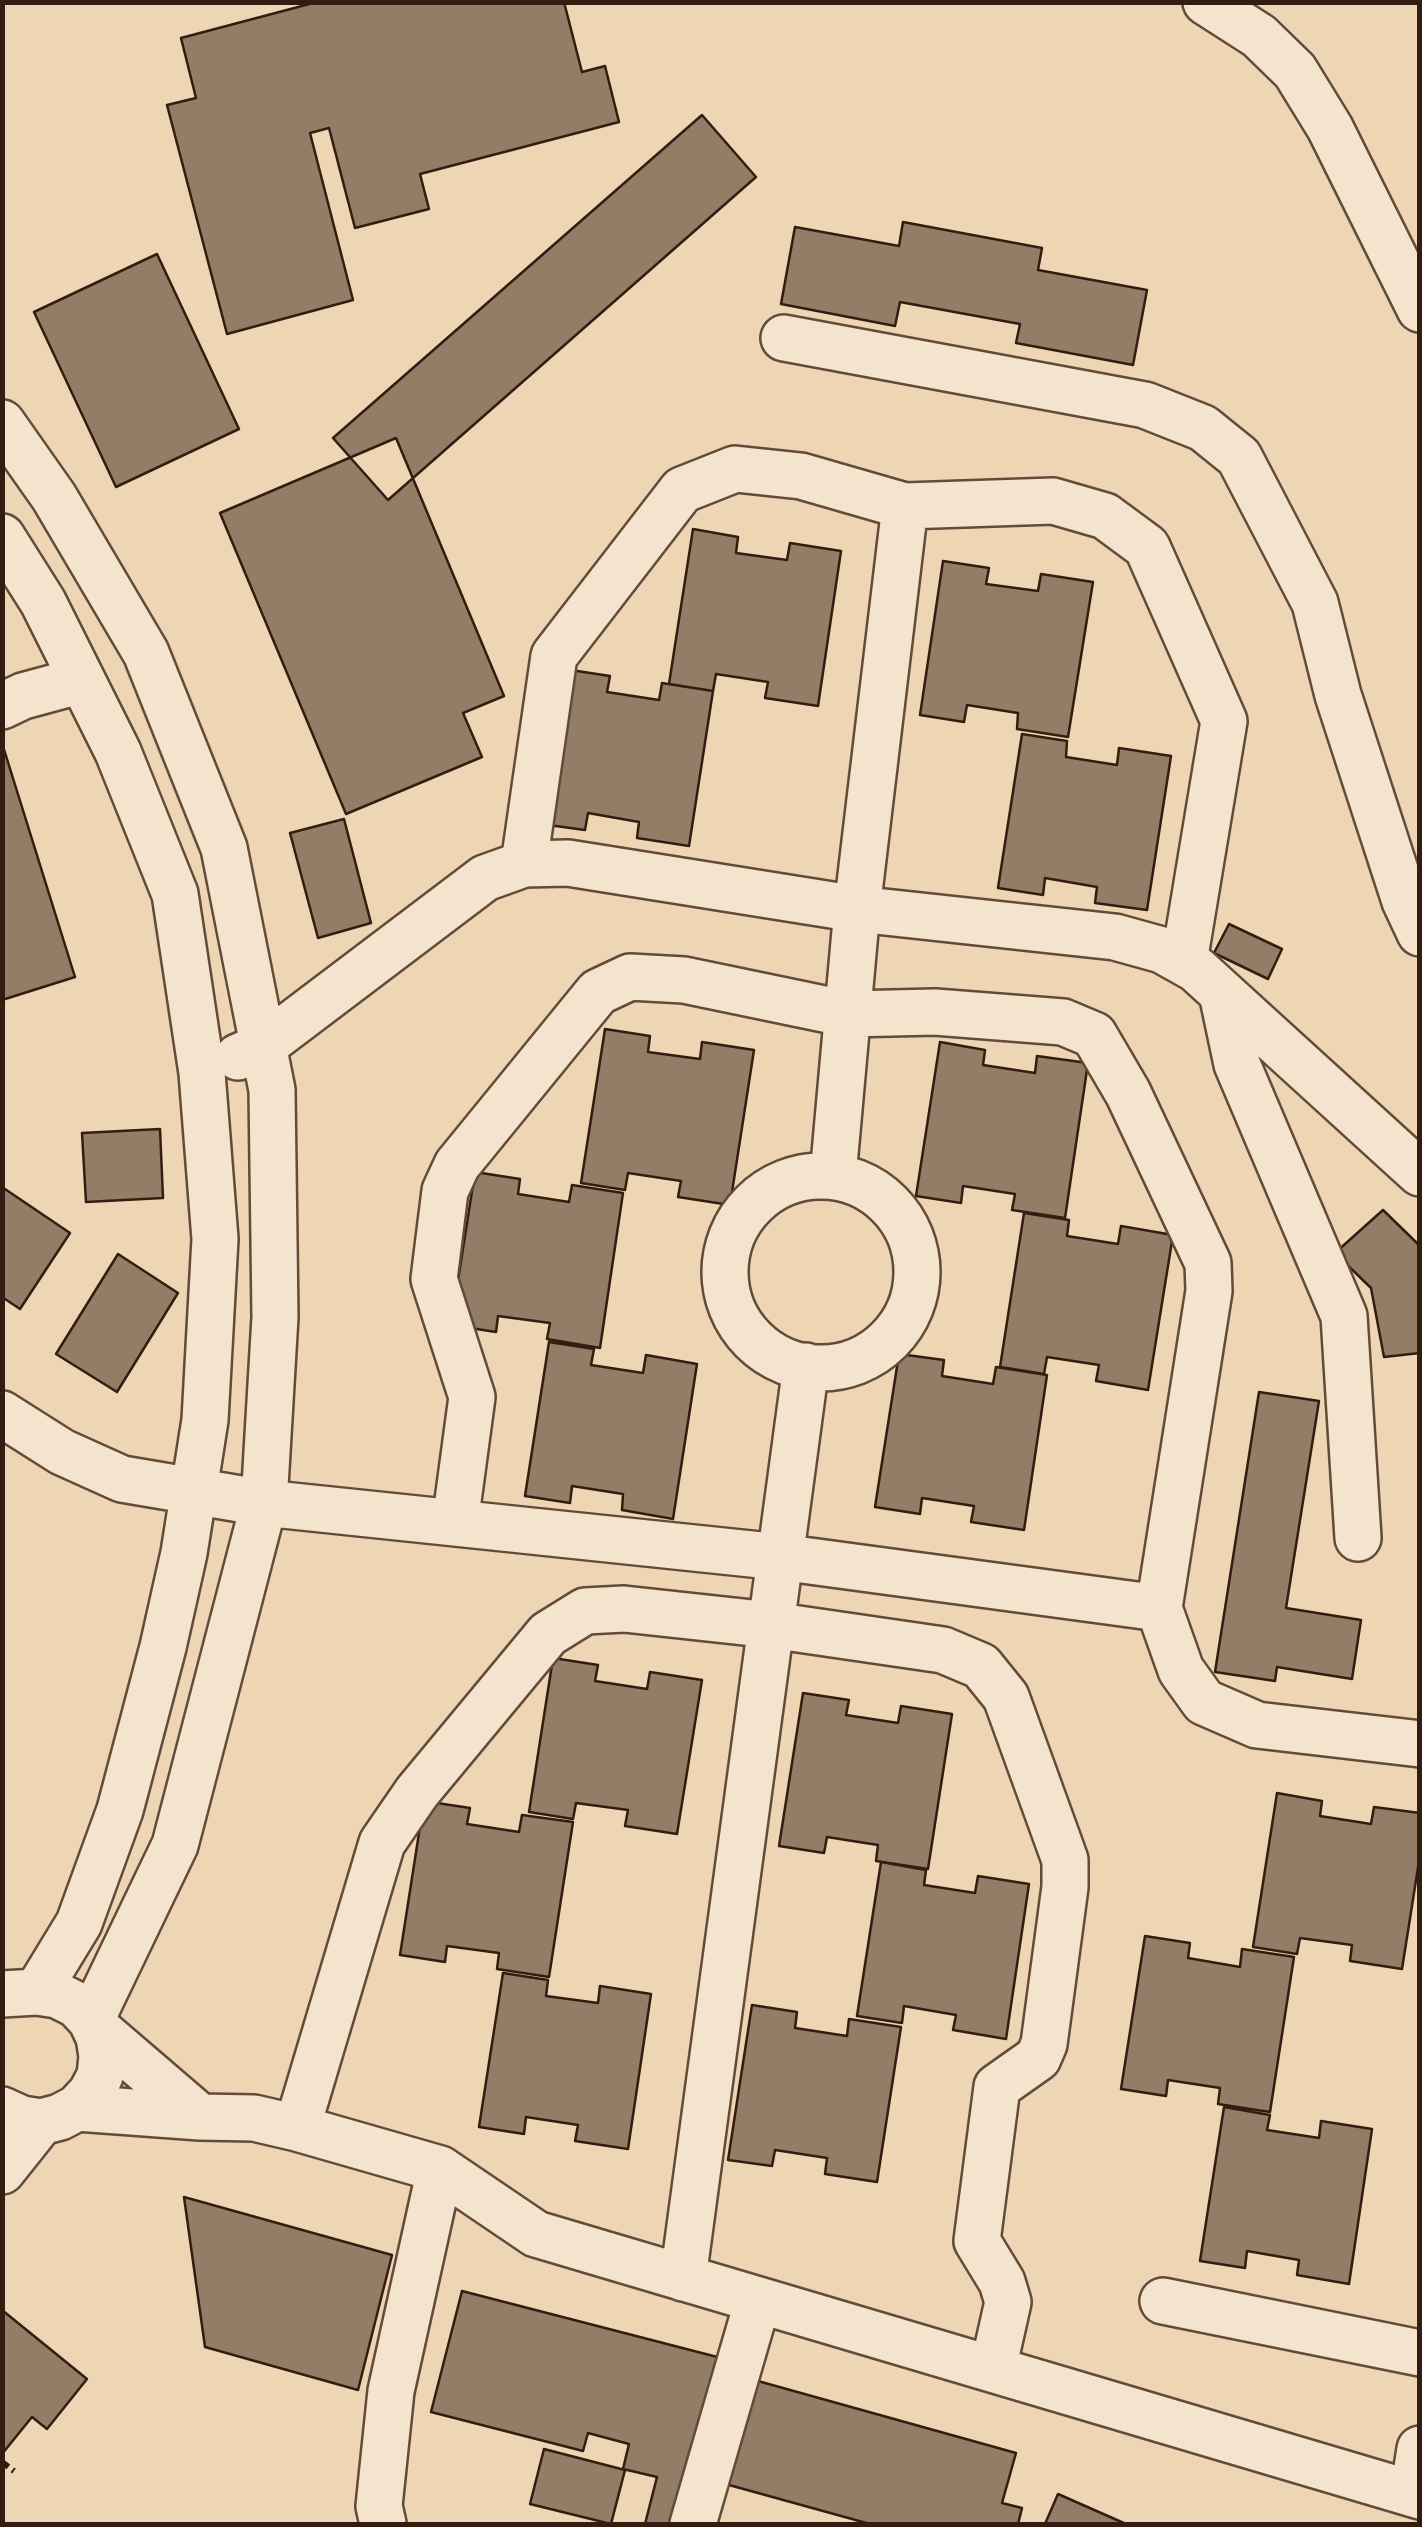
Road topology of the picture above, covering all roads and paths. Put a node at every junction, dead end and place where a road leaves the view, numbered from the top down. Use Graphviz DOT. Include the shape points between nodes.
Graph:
graph roads {
  1 [pos="1206,2"];
  2 [pos="1420,309"];
  3 [pos="784,338"];
  4 [pos="2,424"];
  5 [pos="905,506"];
  6 [pos="2,537"];
  7 [pos="82,680"];
  8 [pos="2,706"];
  9 [pos="524,864"];
  10 [pos="857,908"];
  11 [pos="1420,933"];
  12 [pos="1184,962"];
  13 [pos="1222,993"];
  14 [pos="848,1014"];
  15 [pos="263,1046"];
  16 [pos="202,1073"];
  17 [pos="1420,1173"];
  18 [pos="833,1176"];
  19 [pos="806,1366"];
  20 [pos="2,1414"];
  21 [pos="194,1489"];
  22 [pos="264,1503"];
  23 [pos="455,1523"];
  24 [pos="1358,1538"];
  25 [pos="780,1557"];
  26 [pos="1159,1608"];
  27 [pos="771,1625"];
  28 [pos="1420,1744"];
  29 [pos="14,1996"];
  30 [pos="93,2023"];
  31 [pos="40,2113"];
  32 [pos="200,2117"];
  33 [pos="298,2128"];
  34 [pos="2,2170"];
  35 [pos="440,2170"];
  36 [pos="683,2278"];
  37 [pos="758,2300"];
  38 [pos="1162,2301"];
  39 [pos="1420,2353"];
  40 [pos="993,2370"];
  41 [pos="1420,2449"];
  42 [pos="2,2462"];
  43 [pos="14,2470"];
  44 [pos="1416,2495"];
  45 [pos="383,2524"];
  46 [pos="693,2524"];
  1 -- 2 [label="street" via="1259,36 1295,71"];
  3 -- 11 [label="street" via="1145,405 1203,428 1239,457 1315,603 1338,694"];
  4 -- 15 [label="street" via="54,497 146,653 224,848"];
  5 -- 9 [label="street" via="800,476 735,469 682,490 554,656"];
  5 -- 10 [label="street"];
  5 -- 12 [label="street" via="1053,500 1105,516 1147,547 1224,721"];
  6 -- 7 [label="street"];
  7 -- 8 [label="street"];
  7 -- 16 [label="street" via="174,894"];
  9 -- 10 [label="street" via="568,863"];
  9 -- 15 [label="street" via="486,878"];
  10 -- 12 [label="street" via="1115,937"];
  10 -- 14 [label="street"];
  12 -- 13 [label="street"];
  13 -- 17 [label="street"];
  13 -- 24 [label="street" via="1237,1064 1344,1316"];
  14 -- 18 [label="street"];
  14 -- 23 [label="street" via="684,980 630,976 598,992 458,1165 446,1191 434,1279 472,1397"];
  14 -- 26 [label="street" via="935,1012 1063,1022 1094,1035 1128,1093 1208,1263"];
  15 -- 16 [label="street"];
  15 -- 22 [label="street" via="272,1090 275,1317"];
  16 -- 21 [label="street" via="215,1240 205,1420"];
  18 -- 19 [label="street" via="786,1180 757,1198 736,1224 726,1254 724,1288 736,1320 758,1346"];
  18 -- 19 [label="street" via="882,1196 904,1222 916,1253 917,1287 886,1344 857,1362"];
  19 -- 25 [label="street"];
  20 -- 21 [label="street" via="122,1479"];
  21 -- 22 [label="street"];
  21 -- 29 [label="street" via="164,1647 120,1810 79,1922"];
  22 -- 23 [label="street"];
  22 -- 30 [label="street" via="176,1845"];
  23 -- 25 [label="street"];
  25 -- 26 [label="street"];
  25 -- 27 [label="street"];
  26 -- 28 [label="street" via="1182,1670 1204,1702 1258,1725"];
  27 -- 33 [label="street" via="624,1609 585,1611 548,1634 382,1844"];
  27 -- 36 [label="street"];
  27 -- 40 [label="street" via="943,1650 982,1666 1006,1697 1065,1860 1044,2044 1038,2058 997,2086 977,2241 1008,2302"];
  29 -- 30 [label="street" via="58,1995"];
  30 -- 31 [label="street" via="100,2076"];
  30 -- 32 [label="street"];
  31 -- 32 [label="street"];
  31 -- 34 [label="street"];
  32 -- 33 [label="street" via="254,2118"];
  33 -- 35 [label="street"];
  35 -- 36 [label="street" via="536,2234"];
  35 -- 45 [label="street" via="390,2391"];
  36 -- 37 [label="street"];
  37 -- 40 [label="street"];
  37 -- 46 [label="street"];
  38 -- 39 [label="street"];
  40 -- 44 [label="street"];
  41 -- 44 [label="street"];
  42 -- 43 [label="path"];
}
